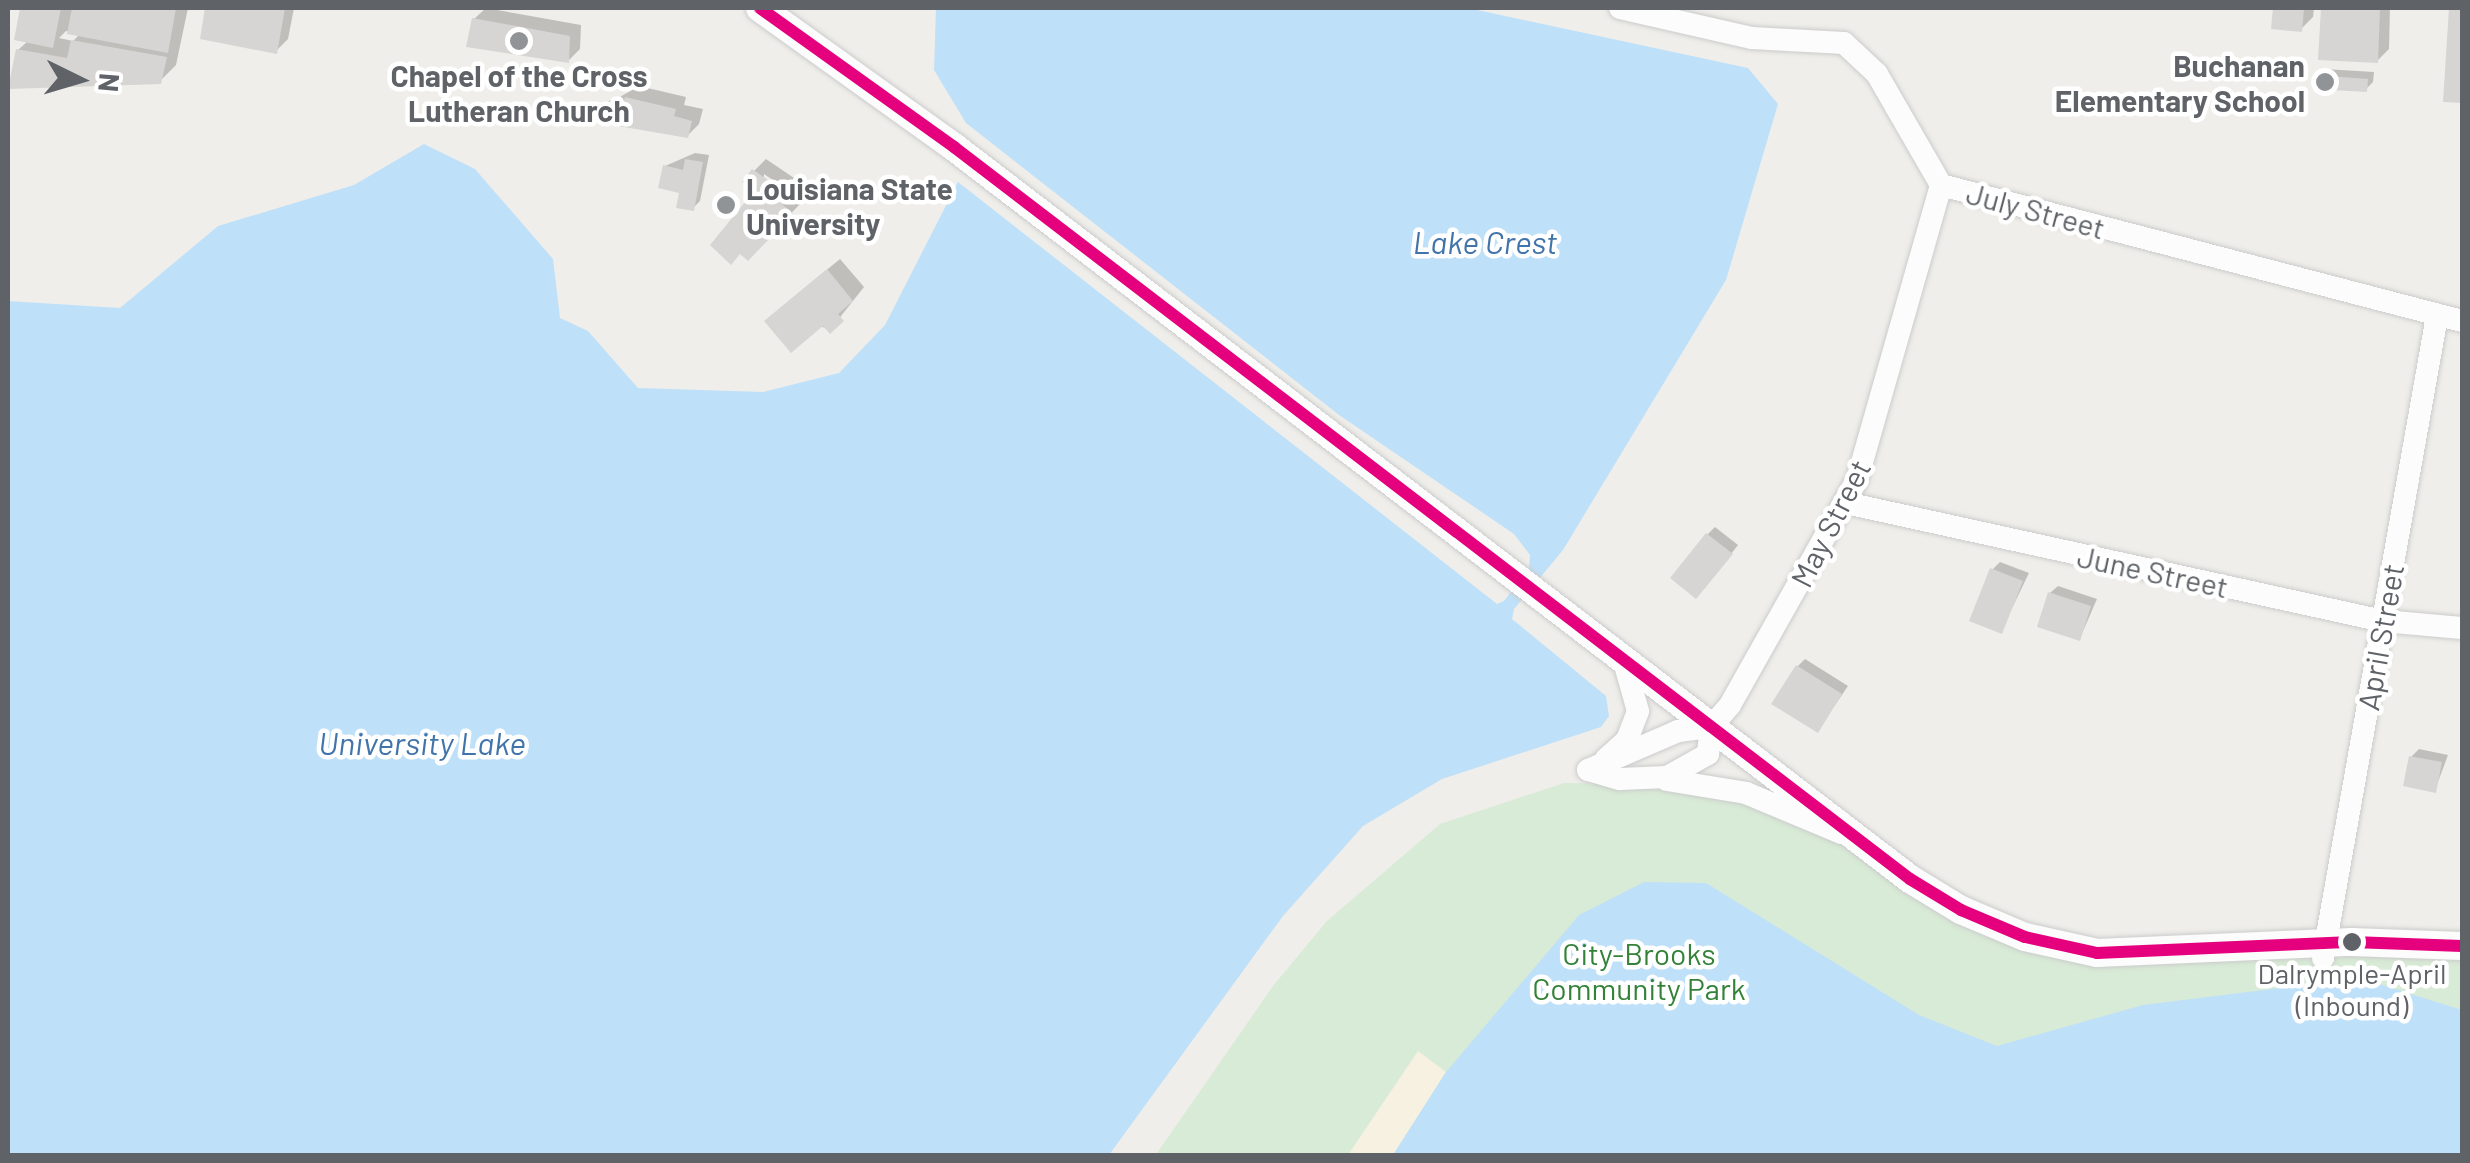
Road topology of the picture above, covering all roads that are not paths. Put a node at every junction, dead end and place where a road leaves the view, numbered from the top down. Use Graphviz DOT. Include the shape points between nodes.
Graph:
graph roads {
  1 [pos="760,8"];
  2 [pos="1620,8"];
  3 [pos="1941,185"];
  4 [pos="2437,316"];
  5 [pos="2462,321"];
  6 [pos="1846,504"];
  7 [pos="2383,621"];
  8 [pos="2462,628"];
  9 [pos="1623,658"];
  10 [pos="1711,726"];
  11 [pos="1600,763"];
  12 [pos="1654,778"];
  13 [pos="1854,838"];
  14 [pos="2462,946"];
  15 [pos="2324,950"];
  1 -- 9 [label="street" via="823,48"];
  2 -- 3 [label="street, July Street" via="1752,38 1816,38 1854,48 1877,74"];
  3 -- 4 [label="street, July Street"];
  3 -- 6 [label="street, May Street"];
  4 -- 5 [label="street, July Street"];
  4 -- 7 [label="street, April Street"];
  6 -- 7 [label="street, June Street"];
  6 -- 10 [label="street, May Street"];
  7 -- 8 [label="street, June Street"];
  7 -- 15 [label="street, April Street"];
  9 -- 10 [label="street"];
  9 -- 11 [label="street" via="1636,719 1627,740"];
  10 -- 11 [label="street" via="1688,728"];
  10 -- 12 [label="street, May Street" via="1701,762"];
  10 -- 13 [label="street"];
  11 -- 12 [label="street, May Street" via="1588,770"];
  12 -- 13 [label="street" via="1746,793"];
  13 -- 15 [label="street" via="1961,910 2055,946 2116,953"];
  14 -- 15 [label="street"];
}
